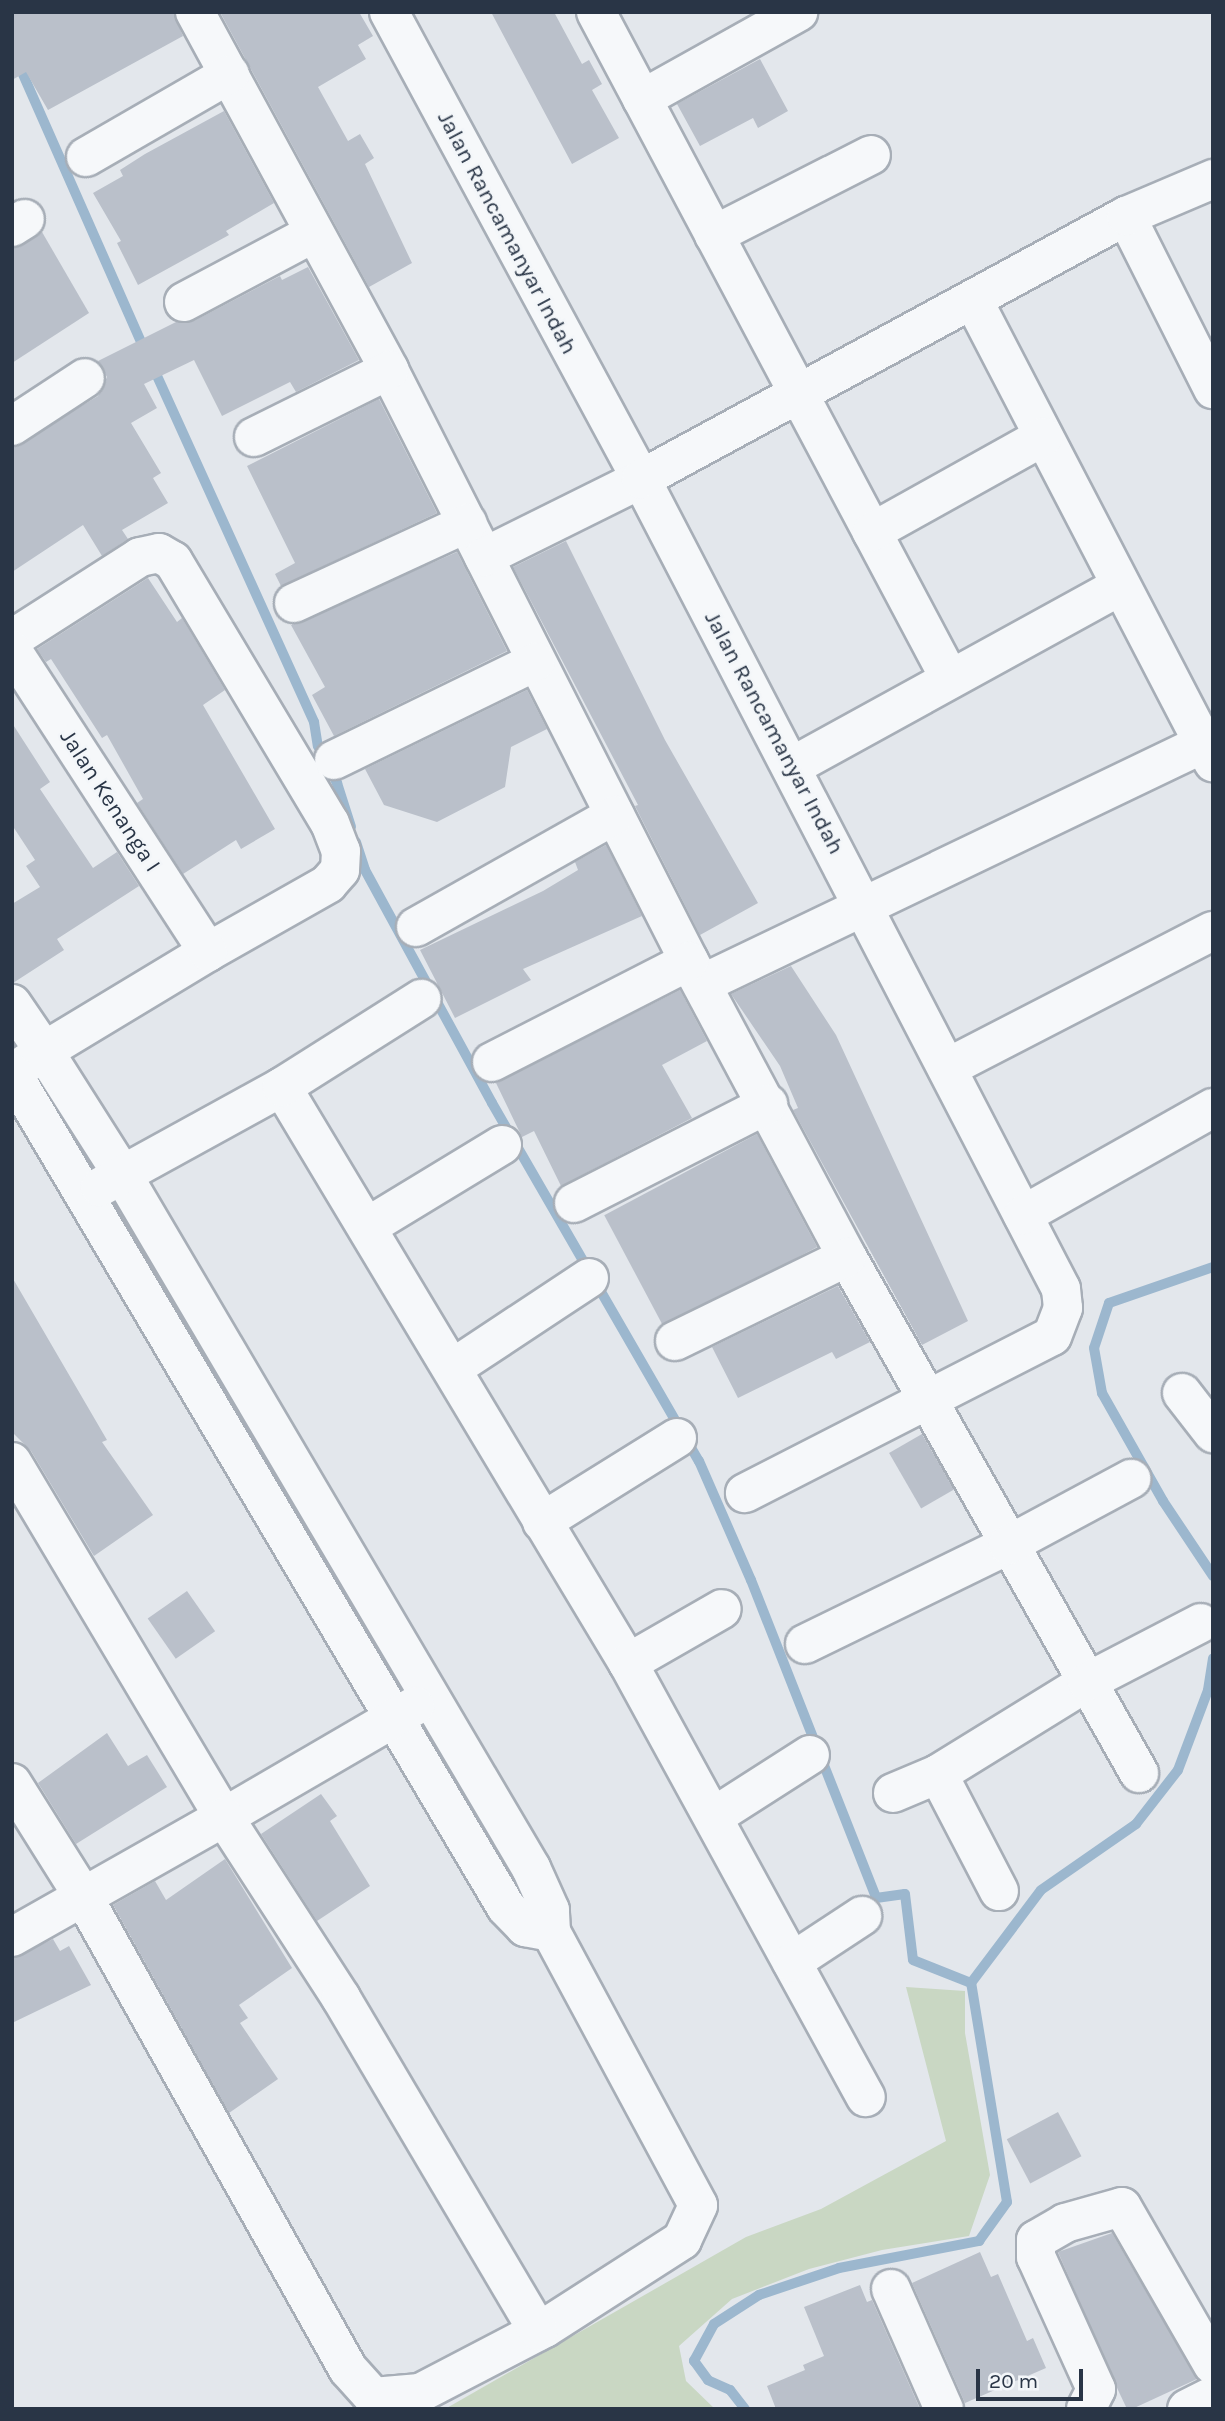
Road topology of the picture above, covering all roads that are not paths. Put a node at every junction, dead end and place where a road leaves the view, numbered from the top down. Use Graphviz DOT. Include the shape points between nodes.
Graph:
graph roads {
  1 [pos="195,12"];
  2 [pos="389,12"];
  3 [pos="596,12"];
  4 [pos="798,12"];
  5 [pos="230,74"];
  6 [pos="642,99"];
  7 [pos="871,155"];
  8 [pos="86,158"];
  9 [pos="1213,180"];
  10 [pos="1126,216"];
  11 [pos="314,233"];
  12 [pos="714,235"];
  13 [pos="973,300"];
  14 [pos="184,302"];
  15 [pos="389,370"];
  16 [pos="85,379"];
  17 [pos="1213,389"];
  18 [pos="797,395"];
  19 [pos="12,426"];
  20 [pos="254,437"];
  21 [pos="1043,437"];
  22 [pos="641,480"];
  23 [pos="467,523"];
  24 [pos="872,532"];
  25 [pos="484,556"];
  26 [pos="1119,587"];
  27 [pos="294,603"];
  28 [pos="12,639"];
  29 [pos="12,650"];
  30 [pos="535,662"];
  31 [pos="950,679"];
  32 [pos="1210,748"];
  33 [pos="334,760"];
  34 [pos="791,767"];
  35 [pos="615,815"];
  36 [pos="865,909"];
  37 [pos="416,926"];
  38 [pos="1213,931"];
  39 [pos="208,952"];
  40 [pos="696,973"];
  41 [pos="421,999"];
  42 [pos="12,1004"];
  43 [pos="44,1051"];
  44 [pos="492,1062"];
  45 [pos="947,1068"];
  46 [pos="12,1073"];
  47 [pos="282,1087"];
  48 [pos="768,1104"];
  49 [pos="1213,1108"];
  50 [pos="502,1145"];
  51 [pos="122,1174"];
  52 [pos="83,1197"];
  53 [pos="575,1203"];
  54 [pos="1023,1215"];
  55 [pos="367,1227"];
  56 [pos="847,1256"];
  57 [pos="589,1278"];
  58 [pos="675,1340"];
  59 [pos="453,1368"];
  60 [pos="1182,1393"];
  61 [pos="925,1399"];
  62 [pos="1213,1433"];
  63 [pos="677,1438"];
  64 [pos="12,1461"];
  65 [pos="1131,1479"];
  66 [pos="745,1493"];
  67 [pos="542,1522"];
  68 [pos="1008,1545"];
  69 [pos="722,1609"];
  70 [pos="1202,1623"];
  71 [pos="806,1644"];
  72 [pos="628,1663"];
  73 [pos="1087,1682"];
  74 [pos="431,1696"];
  75 [pos="393,1720"];
  76 [pos="810,1755"];
  77 [pos="1139,1773"];
  78 [pos="938,1774"];
  79 [pos="12,1783"];
  80 [pos="893,1793"];
  81 [pos="223,1817"];
  82 [pos="713,1817"];
  83 [pos="999,1891"];
  84 [pos="84,1898"];
  85 [pos="862,1916"];
  86 [pos="551,1932"];
  87 [pos="12,1937"];
  88 [pos="792,1962"];
  89 [pos="866,2097"];
  90 [pos="891,2289"];
  91 [pos="538,2331"];
  92 [pos="1213,2365"];
  93 [pos="1213,2396"];
  94 [pos="1095,2406"];
  95 [pos="944,2409"];
  96 [pos="1187,2409"];
  1 -- 5 [label="street"];
  2 -- 22 [label="street, Jalan Rancamanyar Indah"];
  3 -- 6 [label="street"];
  4 -- 6 [label="street"];
  5 -- 8 [label="street"];
  5 -- 11 [label="street"];
  6 -- 12 [label="street"];
  7 -- 12 [label="street"];
  9 -- 10 [label="street"];
  10 -- 13 [label="street"];
  10 -- 17 [label="street"];
  11 -- 14 [label="street"];
  11 -- 15 [label="street"];
  12 -- 18 [label="street"];
  13 -- 18 [label="street"];
  13 -- 21 [label="street"];
  15 -- 20 [label="street"];
  15 -- 23 [label="street"];
  16 -- 19 [label="street"];
  18 -- 22 [label="street"];
  18 -- 24 [label="street"];
  21 -- 24 [label="street"];
  21 -- 26 [label="street"];
  22 -- 25 [label="street"];
  22 -- 34 [label="street, Jalan Rancamanyar Indah"];
  23 -- 25 [label="street"];
  23 -- 27 [label="street"];
  24 -- 31 [label="street"];
  25 -- 30 [label="street"];
  26 -- 31 [label="street"];
  26 -- 32 [label="street"];
  28 -- 39 [label="street" via="141,557 159,553 173,561 331,823 341,851 340,870 328,884"];
  29 -- 39 [label="street, Jalan Kenanga I"];
  30 -- 33 [label="street"];
  30 -- 35 [label="street"];
  31 -- 34 [label="street"];
  32 -- 36 [label="street"];
  34 -- 36 [label="street, Jalan Rancamanyar Indah"];
  35 -- 37 [label="street"];
  35 -- 40 [label="street"];
  36 -- 40 [label="street"];
  36 -- 45 [label="street, Jalan Rancamanyar Indah"];
  38 -- 45 [label="street"];
  39 -- 43 [label="street"];
  40 -- 44 [label="street"];
  40 -- 48 [label="street"];
  41 -- 47 [label="street"];
  42 -- 43 [label="street"];
  43 -- 46 [label="street"];
  43 -- 51 [label="street"];
  45 -- 54 [label="street, Jalan Rancamanyar Indah"];
  46 -- 52 [label="street"];
  47 -- 51 [label="street"];
  47 -- 55 [label="street"];
  48 -- 53 [label="street"];
  48 -- 56 [label="street"];
  49 -- 54 [label="street"];
  50 -- 55 [label="street"];
  51 -- 52 [label="street"];
  51 -- 74 [label="street"];
  52 -- 75 [label="street"];
  54 -- 61 [label="street, Jalan Rancamanyar Indah" via="1061,1289 1063,1308 1052,1336"];
  55 -- 59 [label="street"];
  56 -- 58 [label="street"];
  56 -- 61 [label="street"];
  57 -- 59 [label="street"];
  59 -- 67 [label="street"];
  60 -- 62 [label="street"];
  61 -- 66 [label="street, Jalan Rancamanyar Indah"];
  61 -- 68 [label="street"];
  63 -- 67 [label="street"];
  64 -- 81 [label="street"];
  65 -- 68 [label="street"];
  67 -- 72 [label="street"];
  68 -- 71 [label="street"];
  68 -- 73 [label="street"];
  69 -- 72 [label="street"];
  70 -- 73 [label="street"];
  72 -- 82 [label="street"];
  73 -- 77 [label="street"];
  73 -- 78 [label="street"];
  74 -- 75 [label="street"];
  74 -- 86 [label="street" via="531,1868 550,1910"];
  75 -- 81 [label="street"];
  75 -- 86 [label="street" via="506,1907 525,1927"];
  76 -- 82 [label="street"];
  78 -- 80 [label="street"];
  78 -- 83 [label="street"];
  79 -- 84 [label="street"];
  81 -- 84 [label="street"];
  81 -- 91 [label="street" via="341,1998"];
  82 -- 88 [label="street"];
  84 -- 87 [label="street"];
  84 -- 91 [label="street" via="348,2369 373,2397 420,2393"];
  85 -- 88 [label="street"];
  86 -- 91 [label="street" via="698,2205 682,2240"];
  88 -- 89 [label="street"];
  90 -- 95 [label="street"];
  92 -- 94 [label="street" via="1122,2207 1065,2223 1037,2240 1036,2257 1096,2389"];
  93 -- 96 [label="street"];
}
